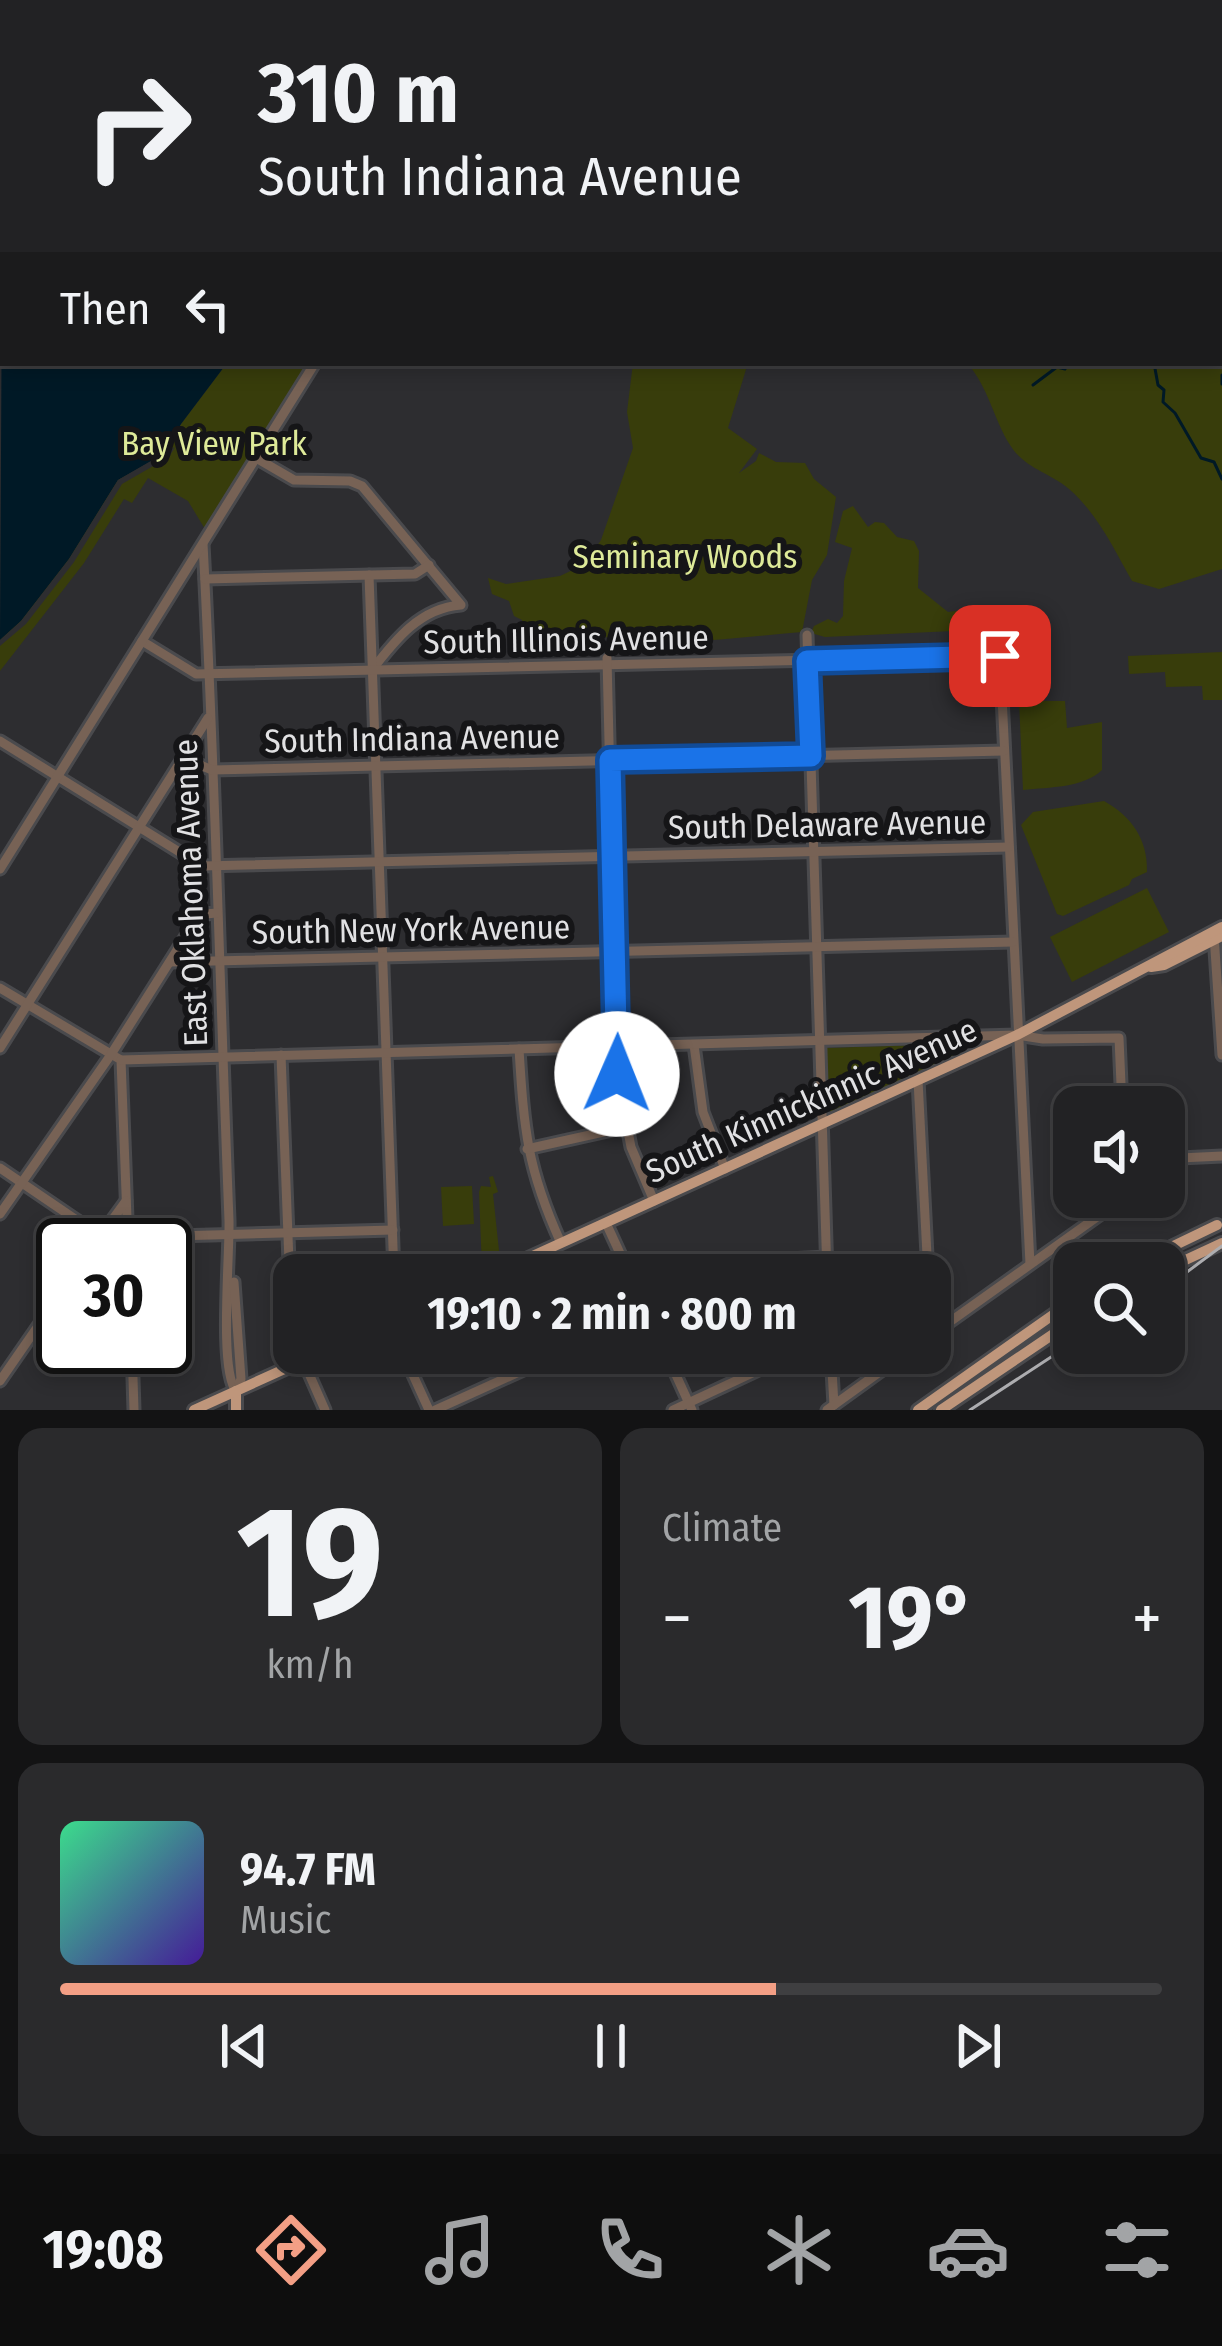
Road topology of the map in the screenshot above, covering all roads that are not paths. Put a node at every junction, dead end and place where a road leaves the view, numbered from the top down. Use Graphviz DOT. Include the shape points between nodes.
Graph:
graph roads {
  1 [pos="313,366"];
  2 [pos="256,458"];
  3 [pos="203,544"];
  4 [pos="429,565"];
  5 [pos="369,575"];
  6 [pos="178,584"];
  7 [pos="206,584"];
  8 [pos="807,635"];
  9 [pos="142,641"];
  10 [pos="607,661"];
  11 [pos="807,661"];
  12 [pos="372,670"];
  13 [pos="209,674"];
  14 [pos="210,715"];
  15 [pos="0,741"];
  16 [pos="1004,751"];
  17 [pos="811,756"];
  18 [pos="184,758"];
  19 [pos="610,760"];
  20 [pos="376,766"];
  21 [pos="212,770"];
  22 [pos="58,776"];
  23 [pos="140,827"];
  24 [pos="1009,847"];
  25 [pos="814,851"];
  26 [pos="612,856"];
  27 [pos="380,861"];
  28 [pos="216,866"];
  29 [pos="0,869"];
  30 [pos="217,913"];
  31 [pos="1218,933"];
  32 [pos="1013,942"];
  33 [pos="817,947"];
  34 [pos="1197,948"];
  35 [pos="616,952"];
  36 [pos="1217,956"];
  37 [pos="383,957"];
  38 [pos="219,961"];
  39 [pos="170,962"];
  40 [pos="193,962"];
  41 [pos="1151,967"];
  42 [pos="160,976"];
  43 [pos="0,988"];
  44 [pos="28,1006"];
  45 [pos="1017,1035"];
  46 [pos="955,1039"];
  47 [pos="820,1043"];
  48 [pos="694,1046"];
  49 [pos="618,1047"];
  50 [pos="0,1048"];
  51 [pos="519,1049"];
  52 [pos="386,1052"];
  53 [pos="281,1055"];
  54 [pos="1222,1055"];
  55 [pos="223,1056"];
  56 [pos="970,1057"];
  57 [pos="115,1058"];
  58 [pos="918,1080"];
  59 [pos="1121,1086"];
  60 [pos="822,1125"];
  61 [pos="626,1126"];
  62 [pos="527,1149"];
  63 [pos="1222,1156"];
  64 [pos="1185,1158"];
  65 [pos="0,1168"];
  66 [pos="725,1169"];
  67 [pos="22,1183"];
  68 [pos="126,1201"];
  69 [pos="654,1201"];
  70 [pos="0,1214"];
  71 [pos="67,1218"];
  72 [pos="114,1218"];
  73 [pos="127,1218"];
  74 [pos="1095,1218"];
  75 [pos="606,1223"];
  76 [pos="1217,1225"];
  77 [pos="393,1230"];
  78 [pos="288,1233"];
  79 [pos="229,1238"];
  80 [pos="192,1239"];
  81 [pos="1182,1242"];
  82 [pos="562,1243"];
  83 [pos="1222,1243"];
  84 [pos="290,1254"];
  85 [pos="394,1254"];
  86 [pos="538,1254"];
  87 [pos="620,1254"];
  88 [pos="826,1254"];
  89 [pos="927,1254"];
  90 [pos="1185,1260"];
  91 [pos="1030,1264"];
  92 [pos="1053,1315"];
  93 [pos="951,1321"];
  94 [pos="36,1329"];
  95 [pos="1053,1334"];
  96 [pos="133,1374"];
  97 [pos="274,1374"];
  98 [pos="304,1374"];
  99 [pos="414,1374"];
  100 [pos="513,1374"];
  101 [pos="676,1374"];
  102 [pos="753,1374"];
  103 [pos="831,1374"];
  104 [pos="876,1374"];
  105 [pos="0,1381"];
  106 [pos="236,1391"];
  107 [pos="691,1406"];
  108 [pos="830,1408"];
  109 [pos="134,1410"];
  110 [pos="194,1410"];
  111 [pos="236,1410"];
  112 [pos="325,1410"];
  113 [pos="432,1410"];
  114 [pos="673,1410"];
  115 [pos="918,1410"];
  116 [pos="940,1410"];
  1 -- 2 [label="street"];
  2 -- 3 [label="street"];
  2 -- 4 [label="street" via="298,482 362,486"];
  3 -- 6 [label="street"];
  3 -- 7 [label="street, East Oklahoma Avenue"];
  4 -- 5 [label="street" via="415,574"];
  4 -- 12 [label="street" via="461,605 416,622"];
  5 -- 7 [label="street"];
  5 -- 12 [label="street"];
  6 -- 7 [label="street"];
  6 -- 9 [label="street"];
  7 -- 13 [label="street, East Oklahoma Avenue"];
  8 -- 11 [label="street"];
  9 -- 13 [label="street, South Illinois Avenue"];
  9 -- 22 [label="street"];
  10 -- 11 [label="street, South Illinois Avenue"];
  10 -- 12 [label="street, South Illinois Avenue"];
  10 -- 19 [label="street"];
  11 -- 16 [label="street, South Illinois Avenue" via="1000,656"];
  11 -- 17 [label="street"];
  12 -- 13 [label="street, South Illinois Avenue"];
  12 -- 20 [label="street"];
  13 -- 14 [label="street, East Oklahoma Avenue"];
  14 -- 18 [label="street"];
  14 -- 21 [label="street, East Oklahoma Avenue"];
  15 -- 22 [label="street"];
  16 -- 17 [label="street, South Indiana Avenue"];
  16 -- 24 [label="street"];
  17 -- 19 [label="street, South Indiana Avenue"];
  17 -- 25 [label="street"];
  18 -- 21 [label="street, South Indiana Avenue"];
  18 -- 23 [label="street"];
  19 -- 20 [label="street, South Indiana Avenue"];
  19 -- 26 [label="street"];
  20 -- 21 [label="street, South Indiana Avenue"];
  20 -- 27 [label="street"];
  21 -- 28 [label="street, East Oklahoma Avenue"];
  22 -- 23 [label="street"];
  22 -- 29 [label="street"];
  23 -- 28 [label="street" via="202,866"];
  23 -- 44 [label="street"];
  24 -- 25 [label="street, South Delaware Avenue"];
  24 -- 32 [label="street"];
  25 -- 26 [label="street, South Delaware Avenue"];
  25 -- 33 [label="street"];
  26 -- 27 [label="street, South Delaware Avenue"];
  26 -- 35 [label="street"];
  27 -- 28 [label="street, South Delaware Avenue"];
  27 -- 37 [label="street"];
  28 -- 30 [label="street, East Oklahoma Avenue"];
  30 -- 38 [label="street, East Oklahoma Avenue"];
  30 -- 39 [label="street" via="200,916"];
  31 -- 34 [label="main road, South Kinnickinnic Avenue"];
  31 -- 36 [label="street"];
  31 -- 41 [label="main road, South Kinnickinnic Avenue"];
  32 -- 33 [label="street, South New York Avenue"];
  32 -- 45 [label="street"];
  33 -- 35 [label="street, South New York Avenue"];
  33 -- 47 [label="street"];
  34 -- 36 [label="main road"];
  34 -- 41 [label="main road, South Kinnickinnic Avenue"];
  35 -- 37 [label="street, South New York Avenue"];
  35 -- 49 [label="street"];
  36 -- 54 [label="street"];
  37 -- 38 [label="street, South New York Avenue"];
  37 -- 52 [label="street"];
  38 -- 40 [label="street, South New York Avenue"];
  38 -- 55 [label="street, East Oklahoma Avenue"];
  39 -- 40 [label="street, South New York Avenue"];
  39 -- 42 [label="street"];
  40 -- 42 [label="street"];
  41 -- 45 [label="main road, South Kinnickinnic Avenue"];
  42 -- 57 [label="street"];
  43 -- 44 [label="street"];
  44 -- 50 [label="street"];
  44 -- 57 [label="street"];
  45 -- 46 [label="street"];
  45 -- 56 [label="main road, South Kinnickinnic Avenue"];
  45 -- 59 [label="street" via="1120,1038"];
  45 -- 91 [label="street"];
  46 -- 47 [label="street"];
  46 -- 56 [label="street"];
  47 -- 48 [label="street"];
  47 -- 60 [label="street"];
  48 -- 49 [label="street"];
  48 -- 66 [label="street" via="703,1112"];
  49 -- 51 [label="street"];
  49 -- 61 [label="street"];
  51 -- 52 [label="street"];
  51 -- 62 [label="street"];
  52 -- 53 [label="street"];
  52 -- 77 [label="street"];
  53 -- 55 [label="street"];
  53 -- 78 [label="street"];
  55 -- 57 [label="street"];
  55 -- 79 [label="street, East Oklahoma Avenue"];
  56 -- 58 [label="main road, South Kinnickinnic Avenue"];
  57 -- 67 [label="street"];
  57 -- 68 [label="street"];
  58 -- 60 [label="main road, South Kinnickinnic Avenue"];
  58 -- 89 [label="street"];
  60 -- 66 [label="main road, South Kinnickinnic Avenue"];
  60 -- 88 [label="street"];
  61 -- 62 [label="street"];
  61 -- 69 [label="street"];
  62 -- 82 [label="street"];
  63 -- 64 [label="street"];
  65 -- 67 [label="street"];
  66 -- 69 [label="main road, South Kinnickinnic Avenue"];
  67 -- 70 [label="street"];
  67 -- 71 [label="street"];
  68 -- 72 [label="street"];
  68 -- 73 [label="street"];
  69 -- 75 [label="main road, South Kinnickinnic Avenue"];
  74 -- 91 [label="street"];
  75 -- 82 [label="main road, South Kinnickinnic Avenue"];
  75 -- 87 [label="street"];
  76 -- 81 [label="main road"];
  77 -- 78 [label="street"];
  77 -- 85 [label="street"];
  78 -- 79 [label="street"];
  78 -- 84 [label="street"];
  79 -- 80 [label="street"];
  79 -- 106 [label="street, East Oklahoma Avenue"];
  82 -- 86 [label="main road, South Kinnickinnic Avenue"];
  83 -- 90 [label="main road"];
  91 -- 93 [label="street"];
  92 -- 115 [label="main road"];
  94 -- 105 [label="street"];
  95 -- 116 [label="main road"];
  96 -- 109 [label="street"];
  97 -- 106 [label="main road"];
  98 -- 112 [label="street"];
  99 -- 113 [label="street"];
  100 -- 113 [label="street"];
  101 -- 107 [label="street"];
  102 -- 107 [label="street"];
  103 -- 108 [label="street"];
  104 -- 108 [label="street"];
  106 -- 110 [label="main road"];
  106 -- 111 [label="main road, East Oklahoma Avenue"];
  107 -- 114 [label="street"];
}
